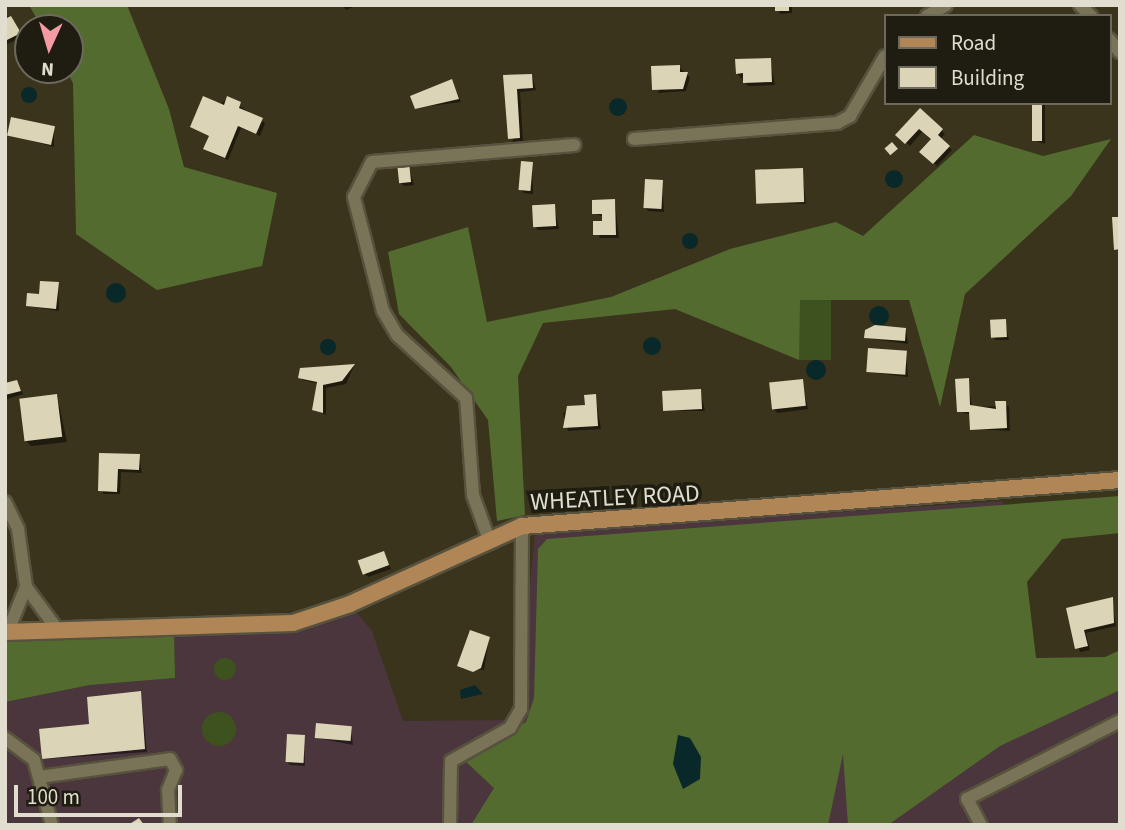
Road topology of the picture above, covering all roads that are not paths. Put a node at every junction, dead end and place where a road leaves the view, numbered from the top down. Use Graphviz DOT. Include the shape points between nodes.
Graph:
graph roads {
  1 [pos="884,58"];
  2 [pos="634,139"];
  3 [pos="574,145"];
  4 [pos="1120,480"];
  5 [pos="5,502"];
  6 [pos="522,526"];
  7 [pos="488,537"];
  8 [pos="26,587"];
  9 [pos="57,629"];
  10 [pos="7,632"];
  11 [pos="1120,721"];
  12 [pos="5,738"];
  13 [pos="39,776"];
  14 [pos="52,825"];
  15 [pos="170,825"];
  16 [pos="450,825"];
  17 [pos="981,825"];
  1 -- 2 [label="street" via="850,117 837,123"];
  3 -- 7 [label="street" via="372,162 354,197 383,311 397,335 466,398 473,495"];
  4 -- 6 [label="main road, WHEATLEY ROAD"];
  5 -- 8 [label="street" via="20,537"];
  6 -- 7 [label="main road, WHEATLEY ROAD"];
  6 -- 16 [label="street" via="521,709 510,728 451,761"];
  7 -- 9 [label="main road, WHEATLEY ROAD" via="351,604 293,623"];
  8 -- 9 [label="street"];
  8 -- 10 [label="street"];
  9 -- 10 [label="main road, WHEATLEY ROAD"];
  11 -- 17 [label="street" via="967,799"];
  12 -- 13 [label="street" via="25,748"];
  13 -- 14 [label="street"];
  13 -- 15 [label="street" via="170,759 176,770 168,789"];
}
